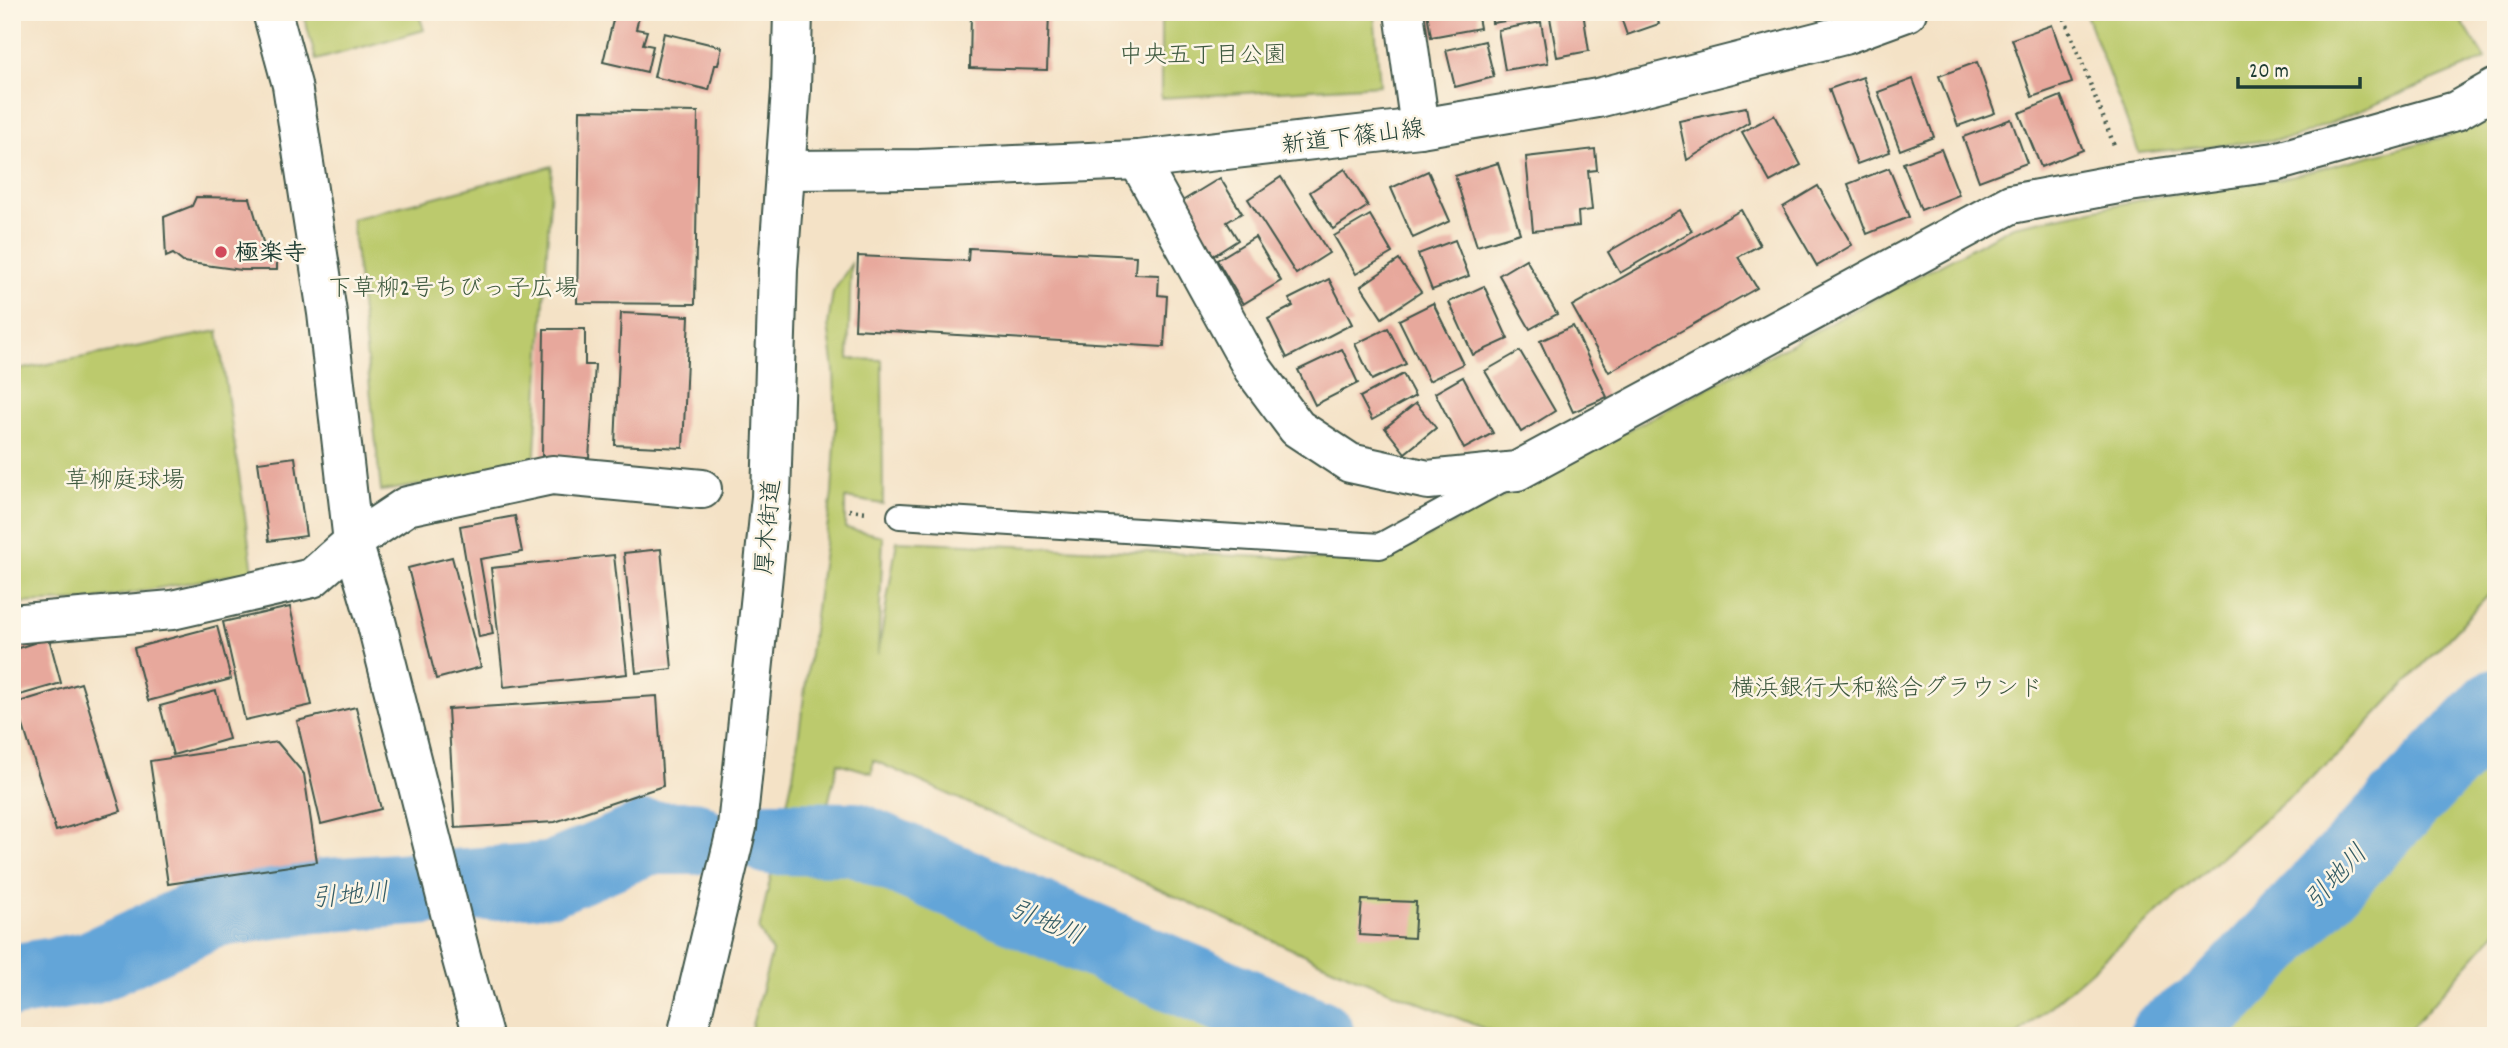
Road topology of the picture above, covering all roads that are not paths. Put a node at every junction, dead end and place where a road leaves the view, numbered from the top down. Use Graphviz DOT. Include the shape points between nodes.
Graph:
graph roads {
  1 [pos="272,12"];
  2 [pos="793,12"];
  3 [pos="1404,12"];
  4 [pos="1907,12"];
  5 [pos="2496,88"];
  6 [pos="1420,128"];
  7 [pos="1138,160"];
  8 [pos="785,170"];
  9 [pos="1517,471"];
  10 [pos="702,489"];
  11 [pos="900,516"];
  12 [pos="353,542"];
  13 [pos="12,624"];
  14 [pos="483,1036"];
  15 [pos="687,1036"];
  1 -- 12 [label="street" via="295,99 327,313"];
  2 -- 8 [label="street, 厚木街道"];
  3 -- 6 [label="street"];
  4 -- 6 [label="street, 新道下篠山線" via="1844,36 1598,98"];
  5 -- 9 [label="street" via="2456,111 2275,162 2011,204"];
  6 -- 7 [label="street, 新道下篠山線"];
  7 -- 8 [label="street, 新道下篠山線"];
  7 -- 9 [label="street" via="1253,369 1297,428 1350,463 1428,480"];
  8 -- 15 [label="street, 厚木街道" via="771,497 737,827"];
  9 -- 11 [label="lane" via="1380,547"];
  10 -- 12 [label="street" via="552,475 407,506"];
  12 -- 13 [label="street" via="312,578 172,610"];
  12 -- 14 [label="street"];
}
